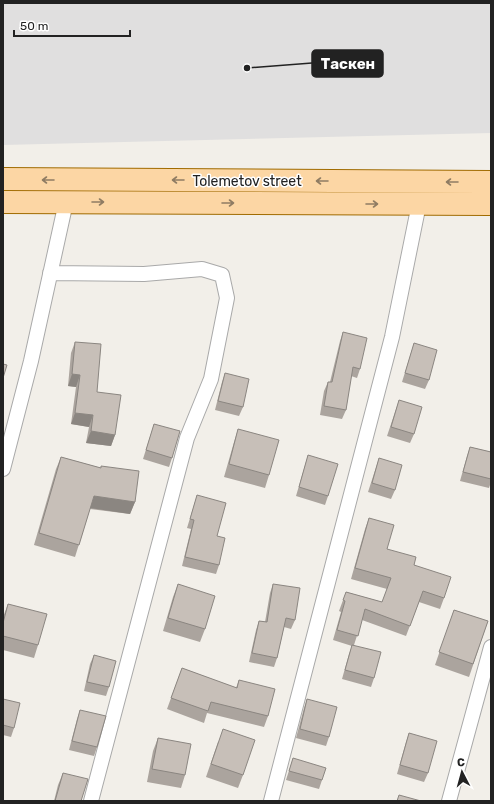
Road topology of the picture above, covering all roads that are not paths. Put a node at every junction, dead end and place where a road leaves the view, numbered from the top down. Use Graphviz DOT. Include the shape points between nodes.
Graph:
graph roads {
  1 [pos="3,179"];
  2 [pos="491,182"];
  3 [pos="3,202"];
  4 [pos="66,202"];
  5 [pos="419,204"];
  6 [pos="491,204"];
  7 [pos="50,273"];
  8 [pos="3,468"];
  9 [pos="491,647"];
  10 [pos="91,801"];
  11 [pos="271,801"];
  12 [pos="449,801"];
  2 -- 1 [label="main road, Tolemetov street, one-way"];
  3 -- 4 [label="main road, Tolemetov street"];
  4 -- 5 [label="main road, Tolemetov street, one-way"];
  4 -- 7 [label="street"];
  5 -- 6 [label="main road, Tolemetov street"];
  5 -- 11 [label="street" via="392,337"];
  7 -- 8 [label="street" via="31,361"];
  7 -- 10 [label="street" via="144,274 202,269 222,275 227,298 211,378 187,438"];
  9 -- 12 [label="street"];
}
